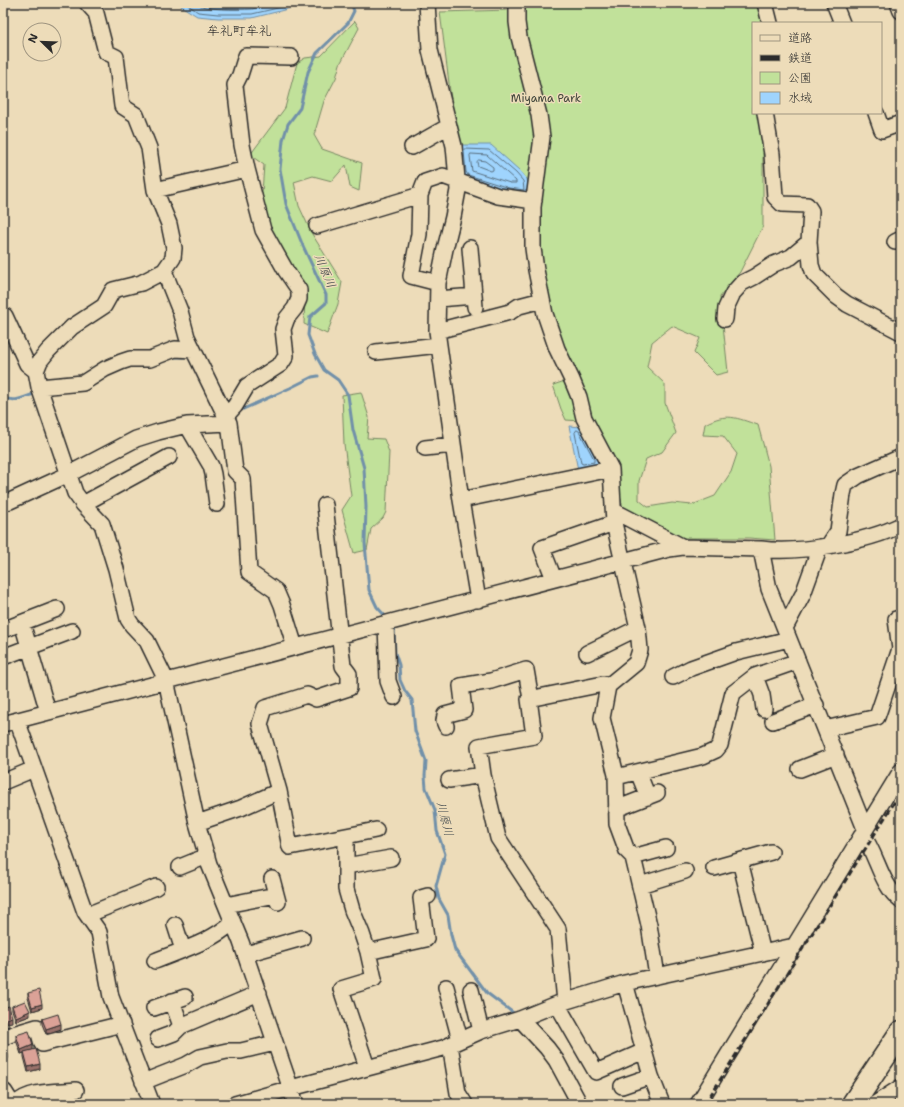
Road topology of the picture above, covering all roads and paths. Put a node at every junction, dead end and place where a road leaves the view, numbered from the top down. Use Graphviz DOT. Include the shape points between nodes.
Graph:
graph roads {
  1 [pos="427,3"];
  2 [pos="517,3"];
  3 [pos="765,3"];
  4 [pos="834,3"];
  5 [pos="898,3"];
  6 [pos="96,6"];
  7 [pos="901,11"];
  8 [pos="770,22"];
  9 [pos="842,22"];
  10 [pos="291,57"];
  11 [pos="765,114"];
  12 [pos="876,114"];
  13 [pos="901,123"];
  14 [pos="449,126"];
  15 [pos="412,147"];
  16 [pos="247,169"];
  17 [pos="457,180"];
  18 [pos="155,190"];
  19 [pos="420,195"];
  20 [pos="534,201"];
  21 [pos="317,226"];
  22 [pos="809,242"];
  23 [pos="444,249"];
  24 [pos="164,271"];
  25 [pos="438,283"];
  26 [pos="438,300"];
  27 [pos="542,300"];
  28 [pos="3,315"];
  29 [pos="725,319"];
  30 [pos="901,332"];
  31 [pos="438,338"];
  32 [pos="193,350"];
  33 [pos="376,352"];
  34 [pos="36,371"];
  35 [pos="40,390"];
  36 [pos="227,420"];
  37 [pos="187,424"];
  38 [pos="453,445"];
  39 [pos="425,448"];
  40 [pos="169,457"];
  41 [pos="901,457"];
  42 [pos="234,464"];
  43 [pos="210,466"];
  44 [pos="612,469"];
  45 [pos="69,474"];
  46 [pos="461,500"];
  47 [pos="3,503"];
  48 [pos="83,504"];
  49 [pos="217,504"];
  50 [pos="325,505"];
  51 [pos="614,517"];
  52 [pos="901,525"];
  53 [pos="824,546"];
  54 [pos="683,547"];
  55 [pos="761,549"];
  56 [pos="622,562"];
  57 [pos="554,579"];
  58 [pos="478,600"];
  59 [pos="56,609"];
  60 [pos="896,618"];
  61 [pos="22,623"];
  62 [pos="386,624"];
  63 [pos="638,628"];
  64 [pos="3,630"];
  65 [pos="72,631"];
  66 [pos="787,634"];
  67 [pos="340,636"];
  68 [pos="29,647"];
  69 [pos="295,647"];
  70 [pos="587,653"];
  71 [pos="3,657"];
  72 [pos="798,661"];
  73 [pos="755,676"];
  74 [pos="673,677"];
  75 [pos="166,680"];
  76 [pos="608,686"];
  77 [pos="394,697"];
  78 [pos="531,699"];
  79 [pos="816,705"];
  80 [pos="48,712"];
  81 [pos="10,722"];
  82 [pos="446,726"];
  83 [pos="825,729"];
  84 [pos="836,755"];
  85 [pos="34,769"];
  86 [pos="800,769"];
  87 [pos="901,771"];
  88 [pos="638,772"];
  89 [pos="483,775"];
  90 [pos="616,777"];
  91 [pos="449,780"];
  92 [pos="3,782"];
  93 [pos="279,791"];
  94 [pos="616,809"];
  95 [pos="197,823"];
  96 [pos="376,830"];
  97 [pos="864,832"];
  98 [pos="346,837"];
  99 [pos="666,848"];
  100 [pos="771,852"];
  101 [pos="207,856"];
  102 [pos="633,857"];
  103 [pos="740,861"];
  104 [pos="385,862"];
  105 [pos="346,866"];
  106 [pos="180,867"];
  107 [pos="714,868"];
  108 [pos="685,871"];
  109 [pos="272,879"];
  110 [pos="640,885"];
  111 [pos="156,887"];
  112 [pos="428,896"];
  113 [pos="901,901"];
  114 [pos="226,905"];
  115 [pos="87,914"];
  116 [pos="233,922"];
  117 [pos="176,925"];
  118 [pos="302,938"];
  119 [pos="794,946"];
  120 [pos="183,950"];
  121 [pos="368,952"];
  122 [pos="763,953"];
  123 [pos="246,954"];
  124 [pos="155,961"];
  125 [pos="657,976"];
  126 [pos="625,983"];
  127 [pos="446,987"];
  128 [pos="470,990"];
  129 [pos="259,993"];
  130 [pos="561,1003"];
  131 [pos="154,1008"];
  132 [pos="520,1019"];
  133 [pos="122,1024"];
  134 [pos="180,1026"];
  135 [pos="481,1031"];
  136 [pos="901,1032"];
  137 [pos="3,1037"];
  138 [pos="158,1039"];
  139 [pos="275,1043"];
  140 [pos="451,1044"];
  141 [pos="644,1051"];
  142 [pos="366,1067"];
  143 [pos="651,1076"];
  144 [pos="143,1082"];
  145 [pos="622,1086"];
  146 [pos="901,1087"];
  147 [pos="291,1088"];
  148 [pos="76,1090"];
  149 [pos="3,1093"];
  150 [pos="10,1104"];
  151 [pos="16,1104"];
  152 [pos="152,1104"];
  153 [pos="235,1104"];
  154 [pos="296,1104"];
  155 [pos="455,1104"];
  156 [pos="465,1104"];
  157 [pos="577,1104"];
  158 [pos="662,1104"];
  159 [pos="698,1104"];
  160 [pos="853,1104"];
  161 [pos="875,1104"];
  1 -- 14 [label="street" via="430,50"];
  2 -- 20 [label="street" via="519,36 542,137"];
  3 -- 8 [label="street"];
  4 -- 9 [label="street"];
  5 -- 7 [label="street"];
  6 -- 18 [label="street" via="106,52 116,57 122,106 136,115 149,148"];
  10 -- 16 [label="street" via="246,56 235,85"];
  11 -- 22 [label="street" via="772,154 775,196 782,204 807,205 811,211"];
  12 -- 13 [label="street" via="882,130"];
  14 -- 15 [label="street"];
  14 -- 17 [label="street" via="454,146"];
  16 -- 18 [label="street"];
  16 -- 36 [label="street" via="263,230 299,290 299,299 287,318 284,329 286,356 281,364 247,386"];
  17 -- 19 [label="street" via="443,176 425,182"];
  17 -- 20 [label="street" via="498,196"];
  17 -- 23 [label="street" via="458,190 453,217"];
  18 -- 24 [label="street" via="169,224 174,248 173,258"];
  19 -- 21 [label="street"];
  19 -- 25 [label="street" via="419,234 411,276"];
  20 -- 27 [label="street" via="533,248"];
  22 -- 29 [label="street" via="791,257 742,282 726,308"];
  22 -- 30 [label="street" via="814,274 836,296"];
  23 -- 25 [label="street"];
  23 -- 26 [label="street" via="474,247 475,302"];
  24 -- 32 [label="street"];
  24 -- 34 [label="street" via="141,283 113,290 104,306 72,327 48,351"];
  25 -- 26 [label="street"];
  26 -- 31 [label="street"];
  27 -- 31 [label="street" via="519,306 510,312"];
  27 -- 44 [label="street" via="557,349 577,391 584,418"];
  28 -- 34 [label="street" via="27,364"];
  31 -- 33 [label="street"];
  31 -- 38 [label="street"];
  32 -- 35 [label="street" via="175,349 150,358 130,359 83,383"];
  32 -- 36 [label="street"];
  34 -- 35 [label="street"];
  35 -- 45 [label="street"];
  36 -- 37 [label="street"];
  36 -- 42 [label="street"];
  37 -- 43 [label="street"];
  37 -- 45 [label="street" via="136,439"];
  38 -- 39 [label="street"];
  38 -- 46 [label="street"];
  40 -- 48 [label="street"];
  41 -- 53 [label="street" via="858,476 845,485 838,531"];
  42 -- 43 [label="street"];
  42 -- 69 [label="street" via="235,471 243,479 249,572 276,591"];
  43 -- 49 [label="street"];
  44 -- 46 [label="street"];
  44 -- 51 [label="street"];
  45 -- 47 [label="street"];
  45 -- 48 [label="street" via="75,493"];
  46 -- 58 [label="street"];
  48 -- 75 [label="street" via="102,524 128,619 147,640"];
  50 -- 67 [label="street"];
  51 -- 54 [label="street"];
  51 -- 56 [label="street"];
  51 -- 57 [label="street" via="542,548"];
  52 -- 53 [label="street" via="878,535"];
  53 -- 55 [label="street" via="792,550"];
  53 -- 66 [label="street"];
  54 -- 55 [label="street"];
  54 -- 56 [label="street"];
  55 -- 66 [label="street" via="769,589"];
  56 -- 57 [label="street"];
  56 -- 63 [label="street"];
  57 -- 58 [label="street"];
  58 -- 62 [label="street"];
  59 -- 61 [label="street"];
  60 -- 83 [label="street" via="900,649 877,717"];
  61 -- 64 [label="street"];
  61 -- 68 [label="street"];
  62 -- 67 [label="street"];
  62 -- 77 [label="street" via="388,681"];
  63 -- 70 [label="street"];
  63 -- 76 [label="street" via="640,650 636,662"];
  65 -- 68 [label="street"];
  66 -- 72 [label="street"];
  66 -- 74 [label="street" via="691,668"];
  67 -- 69 [label="street"];
  67 -- 93 [label="street" via="343,666 349,674 349,688 316,699 307,695 265,708 260,724"];
  68 -- 71 [label="street"];
  68 -- 80 [label="street"];
  69 -- 75 [label="street"];
  72 -- 73 [label="street"];
  72 -- 79 [label="street"];
  73 -- 79 [label="street" via="769,715"];
  73 -- 88 [label="street" via="733,693 720,745 716,750 703,756"];
  75 -- 80 [label="street"];
  75 -- 95 [label="street"];
  76 -- 78 [label="street" via="603,684"];
  76 -- 90 [label="street" via="602,718"];
  78 -- 82 [label="street" via="526,670 490,681 461,686 464,710 445,715"];
  78 -- 89 [label="street" via="534,736 479,746"];
  79 -- 83 [label="street"];
  80 -- 81 [label="street"];
  81 -- 85 [label="street"];
  83 -- 84 [label="street"];
  84 -- 86 [label="street"];
  84 -- 97 [label="street"];
  85 -- 92 [label="street"];
  85 -- 115 [label="street"];
  87 -- 97 [label="street"];
  88 -- 90 [label="street"];
  88 -- 94 [label="street" via="652,795"];
  89 -- 91 [label="street"];
  89 -- 130 [label="street" via="498,838 558,929"];
  90 -- 94 [label="street"];
  93 -- 95 [label="street" via="241,808"];
  93 -- 98 [label="street" via="290,847"];
  94 -- 102 [label="street" via="617,824 627,851"];
  95 -- 101 [label="street"];
  96 -- 98 [label="street"];
  97 -- 113 [label="street" via="884,882"];
  97 -- 119 [label="street"];
  98 -- 105 [label="street"];
  99 -- 102 [label="street"];
  100 -- 103 [label="street"];
  101 -- 106 [label="street"];
  101 -- 114 [label="street"];
  102 -- 110 [label="street"];
  103 -- 107 [label="street"];
  103 -- 122 [label="street"];
  104 -- 105 [label="street"];
  105 -- 121 [label="street" via="346,889"];
  108 -- 110 [label="street"];
  109 -- 114 [label="street" via="277,898"];
  110 -- 125 [label="street"];
  111 -- 115 [label="street"];
  112 -- 121 [label="street" via="421,898 426,939"];
  114 -- 116 [label="street"];
  115 -- 133 [label="street" via="98,932 112,997"];
  116 -- 120 [label="street" via="209,939"];
  116 -- 123 [label="street"];
  117 -- 120 [label="street"];
  118 -- 123 [label="street"];
  119 -- 122 [label="street"];
  119 -- 159 [label="street"];
  120 -- 124 [label="street"];
  121 -- 142 [label="street" via="374,979 341,989"];
  122 -- 125 [label="street"];
  123 -- 129 [label="street"];
  125 -- 126 [label="street"];
  126 -- 130 [label="street"];
  126 -- 141 [label="street"];
  127 -- 140 [label="street"];
  128 -- 135 [label="street"];
  129 -- 134 [label="street"];
  129 -- 139 [label="street"];
  130 -- 132 [label="street"];
  130 -- 141 [label="street" via="596,1072"];
  131 -- 134 [label="street" via="178,999"];
  132 -- 135 [label="street"];
  132 -- 157 [label="street" via="556,1060 577,1099"];
  133 -- 137 [label="street" via="42,1044 37,1027"];
  133 -- 144 [label="street"];
  134 -- 138 [label="street" via="174,1033"];
  135 -- 140 [label="street"];
  136 -- 160 [label="highway"];
  139 -- 144 [label="street" via="200,1057"];
  139 -- 147 [label="street"];
  140 -- 142 [label="street"];
  140 -- 155 [label="street" via="451,1089"];
  140 -- 156 [label="street" via="458,1093"];
  141 -- 143 [label="street"];
  142 -- 147 [label="street"];
  143 -- 145 [label="street"];
  143 -- 158 [label="street"];
  144 -- 152 [label="street"];
  146 -- 161 [label="street"];
  147 -- 153 [label="street"];
  147 -- 154 [label="street"];
  148 -- 151 [label="street" via="30,1094"];
  149 -- 150 [label="main road"];
}
